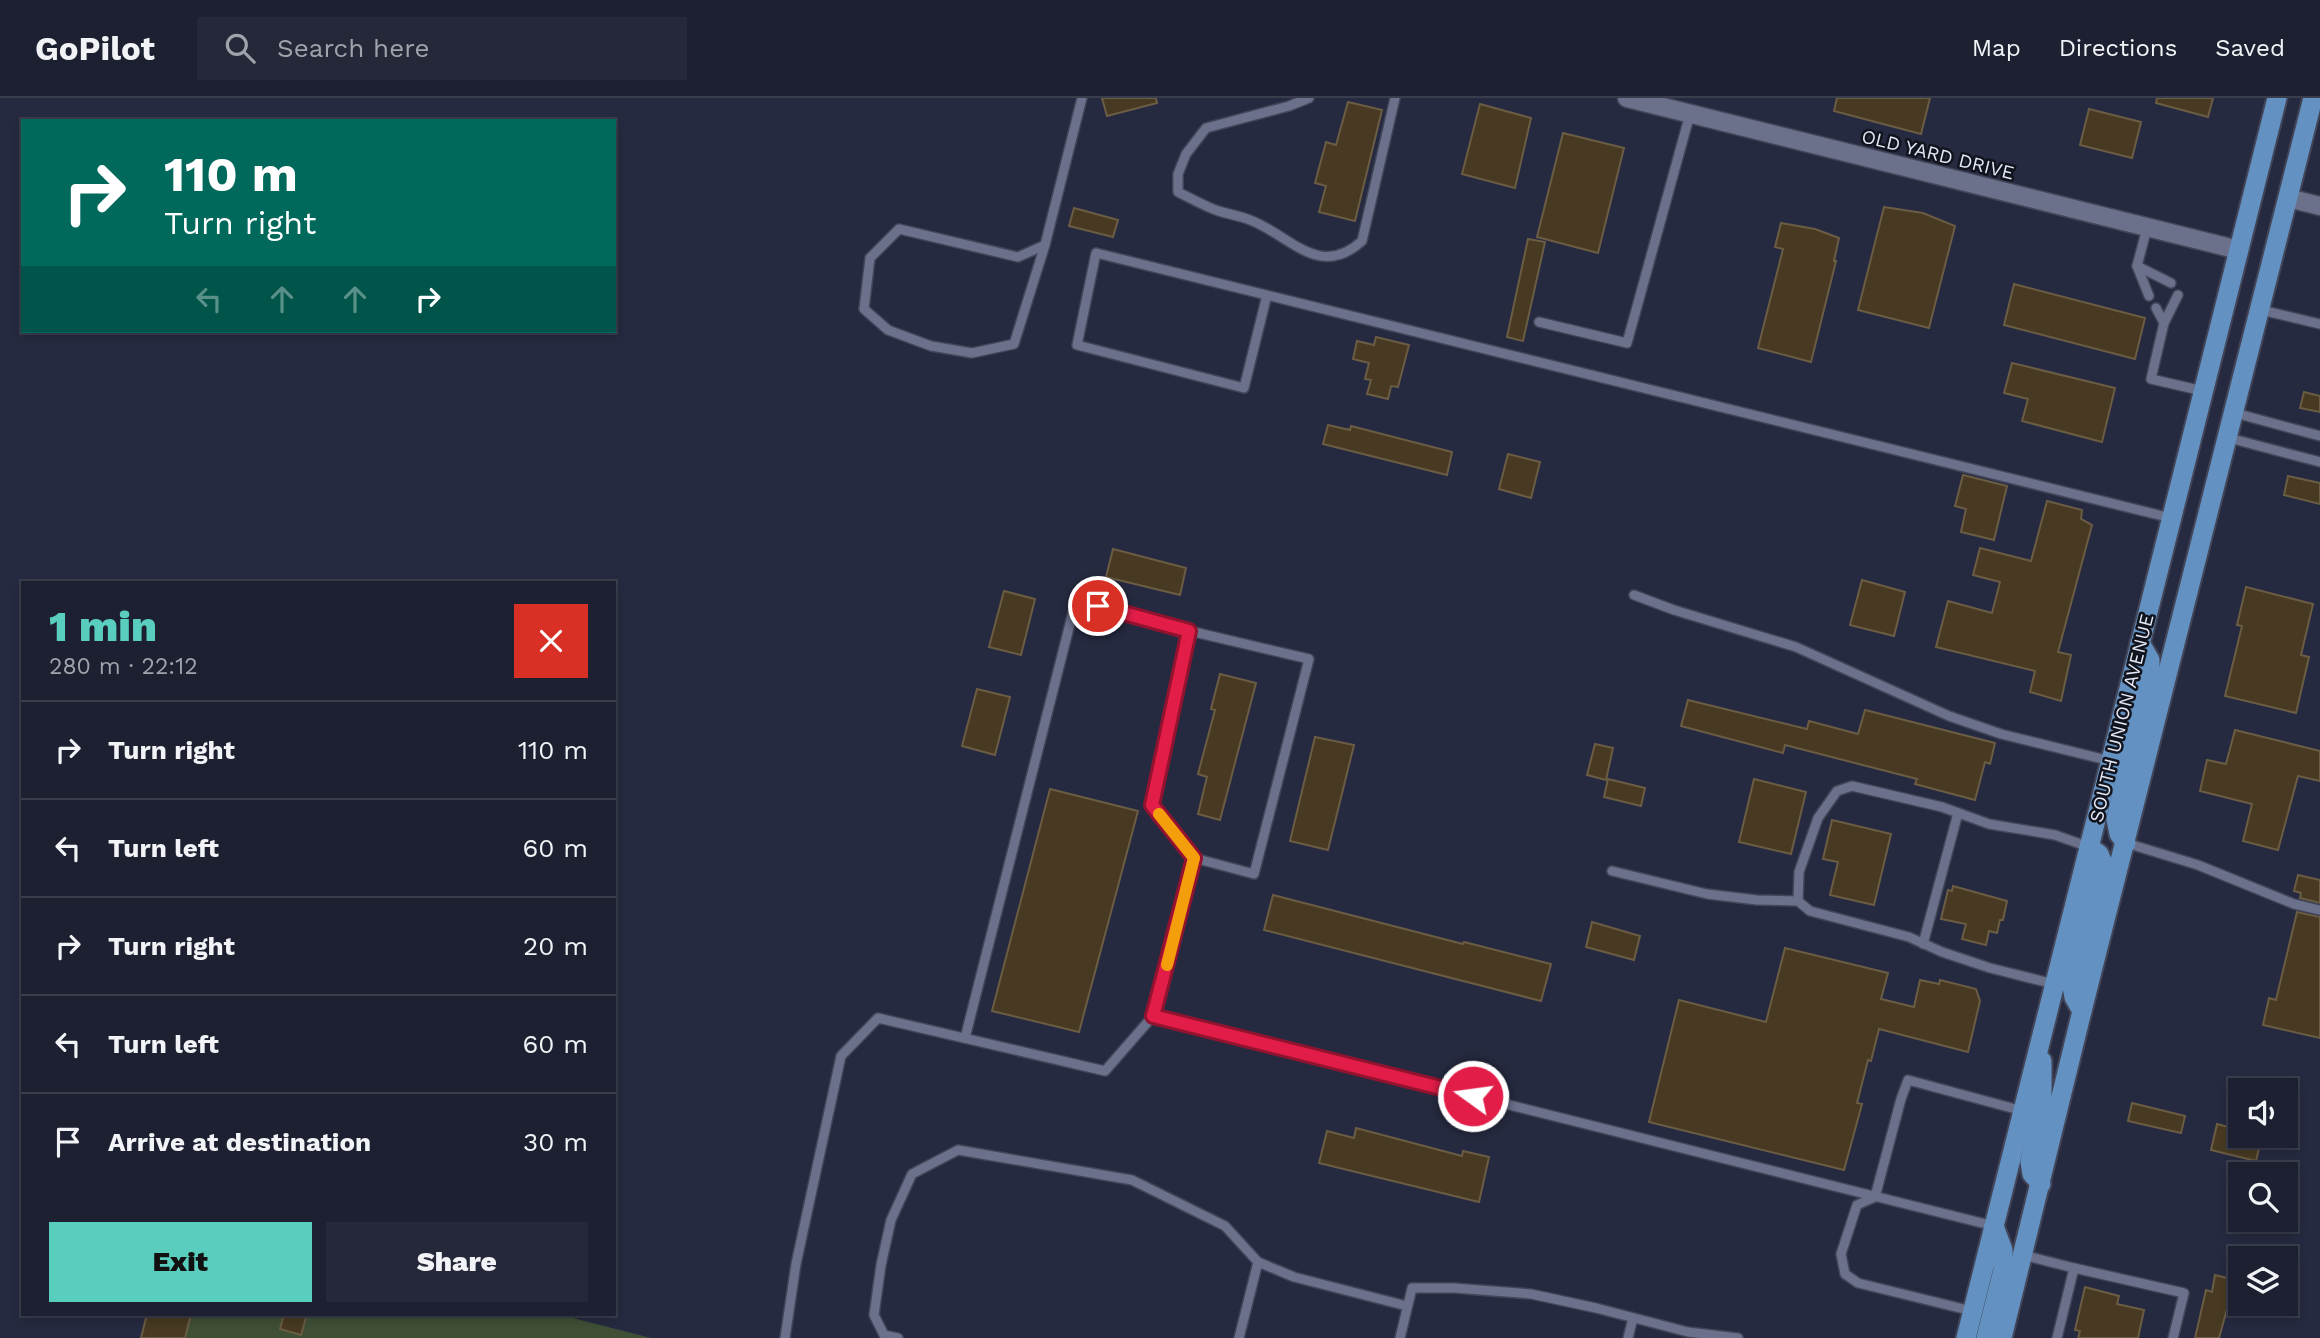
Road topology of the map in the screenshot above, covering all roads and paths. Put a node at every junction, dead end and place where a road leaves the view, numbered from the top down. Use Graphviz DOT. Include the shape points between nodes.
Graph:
graph roads {
  1 [pos="1082,98"];
  2 [pos="1309,98"];
  3 [pos="1395,98"];
  4 [pos="1627,98"];
  5 [pos="2277,98"];
  6 [pos="2313,98"];
  7 [pos="1690,114"];
  8 [pos="2288,198"];
  9 [pos="2320,206"];
  10 [pos="2147,228"];
  11 [pos="1045,245"];
  12 [pos="2238,250"];
  13 [pos="2137,266"];
  14 [pos="2171,283"];
  15 [pos="1267,295"];
  16 [pos="2178,295"];
  17 [pos="2149,296"];
  18 [pos="2155,308"];
  19 [pos="2261,310"];
  20 [pos="1539,322"];
  21 [pos="2164,323"];
  22 [pos="2320,324"];
  23 [pos="2203,391"];
  24 [pos="2235,413"];
  25 [pos="2320,436"];
  26 [pos="2229,438"];
  27 [pos="2320,462"];
  28 [pos="2171,519"];
  29 [pos="1634,595"];
  30 [pos="1189,631"];
  31 [pos="2140,643"];
  32 [pos="2110,761"];
  33 [pos="1958,813"];
  34 [pos="2126,842"];
  35 [pos="2089,847"];
  36 [pos="1194,858"];
  37 [pos="1612,870"];
  38 [pos="1798,901"];
  39 [pos="2320,910"];
  40 [pos="1923,943"];
  41 [pos="2054,984"];
  42 [pos="2082,1011"];
  43 [pos="1153,1016"];
  44 [pos="965,1038"];
  45 [pos="2040,1042"];
  46 [pos="2023,1111"];
  47 [pos="2041,1184"];
  48 [pos="1875,1197"];
  49 [pos="1994,1226"];
  50 [pos="2023,1255"];
  51 [pos="1258,1262"];
  52 [pos="2074,1268"];
  53 [pos="1407,1306"];
  54 [pos="1972,1311"];
  55 [pos="1633,1318"];
  56 [pos="785,1338"];
  57 [pos="898,1338"];
  58 [pos="1239,1338"];
  59 [pos="1399,1338"];
  60 [pos="1628,1338"];
  61 [pos="1738,1338"];
  62 [pos="1966,1338"];
  63 [pos="1986,1338"];
  64 [pos="2002,1338"];
  65 [pos="2057,1338"];
  66 [pos="2173,1338"];
  1 -- 11 [label="lane"];
  2 -- 3 [label="lane" via="1206,128 1186,154 1178,174 1178,192 1251,220 1308,253 1329,257 1348,253 1362,240"];
  4 -- 7 [label="street, OLD YARD DRIVE"];
  5 -- 12 [label="main road, SOUTH UNION AVENUE"];
  6 -- 8 [label="main road, SOUTH UNION AVENUE"];
  7 -- 10 [label="street, OLD YARD DRIVE"];
  7 -- 20 [label="lane" via="1627,343"];
  8 -- 9 [label="street"];
  8 -- 19 [label="main road, SOUTH UNION AVENUE"];
  10 -- 12 [label="street, OLD YARD DRIVE"];
  10 -- 13 [label="lane"];
  11 -- 11 [label="lane" via="1018,257 900,229 870,258 864,309 888,330 931,346 972,353 1014,344"];
  12 -- 23 [label="main road, SOUTH UNION AVENUE"];
  13 -- 14 [label="lane"];
  13 -- 17 [label="lane"];
  15 -- 15 [label="lane" via="1096,253 1077,345 1244,388"];
  15 -- 28 [label="lane"];
  16 -- 21 [label="lane"];
  18 -- 21 [label="lane"];
  19 -- 22 [label="lane"];
  19 -- 24 [label="main road, SOUTH UNION AVENUE"];
  21 -- 23 [label="lane" via="2151,379"];
  23 -- 28 [label="main road, SOUTH UNION AVENUE"];
  24 -- 25 [label="lane"];
  24 -- 26 [label="main road, SOUTH UNION AVENUE"];
  26 -- 27 [label="lane"];
  26 -- 34 [label="main road, SOUTH UNION AVENUE"];
  28 -- 31 [label="main road, SOUTH UNION AVENUE"];
  29 -- 32 [label="lane" via="1796,647 2001,734"];
  30 -- 36 [label="lane" via="1152,805"];
  30 -- 36 [label="lane" via="1309,659 1254,874"];
  30 -- 44 [label="lane" via="1076,600"];
  31 -- 32 [label="main road, SOUTH UNION AVENUE"];
  31 -- 34 [label="main road" via="2150,660 2150,675 2116,819"];
  32 -- 35 [label="main road, SOUTH UNION AVENUE"];
  33 -- 35 [label="lane"];
  33 -- 38 [label="lane" via="1852,786 1836,791 1810,839 1799,872"];
  33 -- 40 [label="lane"];
  34 -- 39 [label="lane"];
  34 -- 42 [label="main road, SOUTH UNION AVENUE"];
  35 -- 41 [label="main road, SOUTH UNION AVENUE"];
  35 -- 42 [label="main road" via="2103,863 2072,986"];
  36 -- 43 [label="lane"];
  37 -- 38 [label="lane" via="1707,894"];
  38 -- 40 [label="lane" via="1810,911"];
  40 -- 41 [label="lane" via="1990,968"];
  41 -- 45 [label="main road, SOUTH UNION AVENUE"];
  42 -- 47 [label="main road, SOUTH UNION AVENUE"];
  43 -- 44 [label="lane" via="1105,1071"];
  43 -- 48 [label="lane"];
  44 -- 56 [label="lane" via="878,1018 841,1056 796,1264"];
  45 -- 46 [label="main road, SOUTH UNION AVENUE"];
  45 -- 47 [label="main road" via="2042,1105 2030,1162 2032,1174"];
  46 -- 48 [label="lane" via="1908,1080"];
  46 -- 49 [label="main road, SOUTH UNION AVENUE"];
  47 -- 50 [label="main road, SOUTH UNION AVENUE"];
  48 -- 49 [label="lane"];
  48 -- 54 [label="lane" via="1857,1205 1841,1254 1845,1274 1858,1283"];
  49 -- 54 [label="main road, SOUTH UNION AVENUE"];
  49 -- 63 [label="main road" via="2003,1250 2003,1270"];
  50 -- 52 [label="lane"];
  50 -- 64 [label="main road, SOUTH UNION AVENUE"];
  51 -- 53 [label="lane" via="1294,1277"];
  51 -- 57 [label="lane" via="1225,1226 1132,1180 958,1150 912,1174 891,1220 874,1314 884,1335"];
  51 -- 58 [label="lane"];
  52 -- 65 [label="lane"];
  52 -- 66 [label="lane" via="2184,1293"];
  53 -- 55 [label="lane" via="1412,1288 1454,1288 1531,1294"];
  53 -- 59 [label="lane"];
  54 -- 62 [label="main road, SOUTH UNION AVENUE"];
  55 -- 60 [label="lane"];
  55 -- 61 [label="lane"];
}
